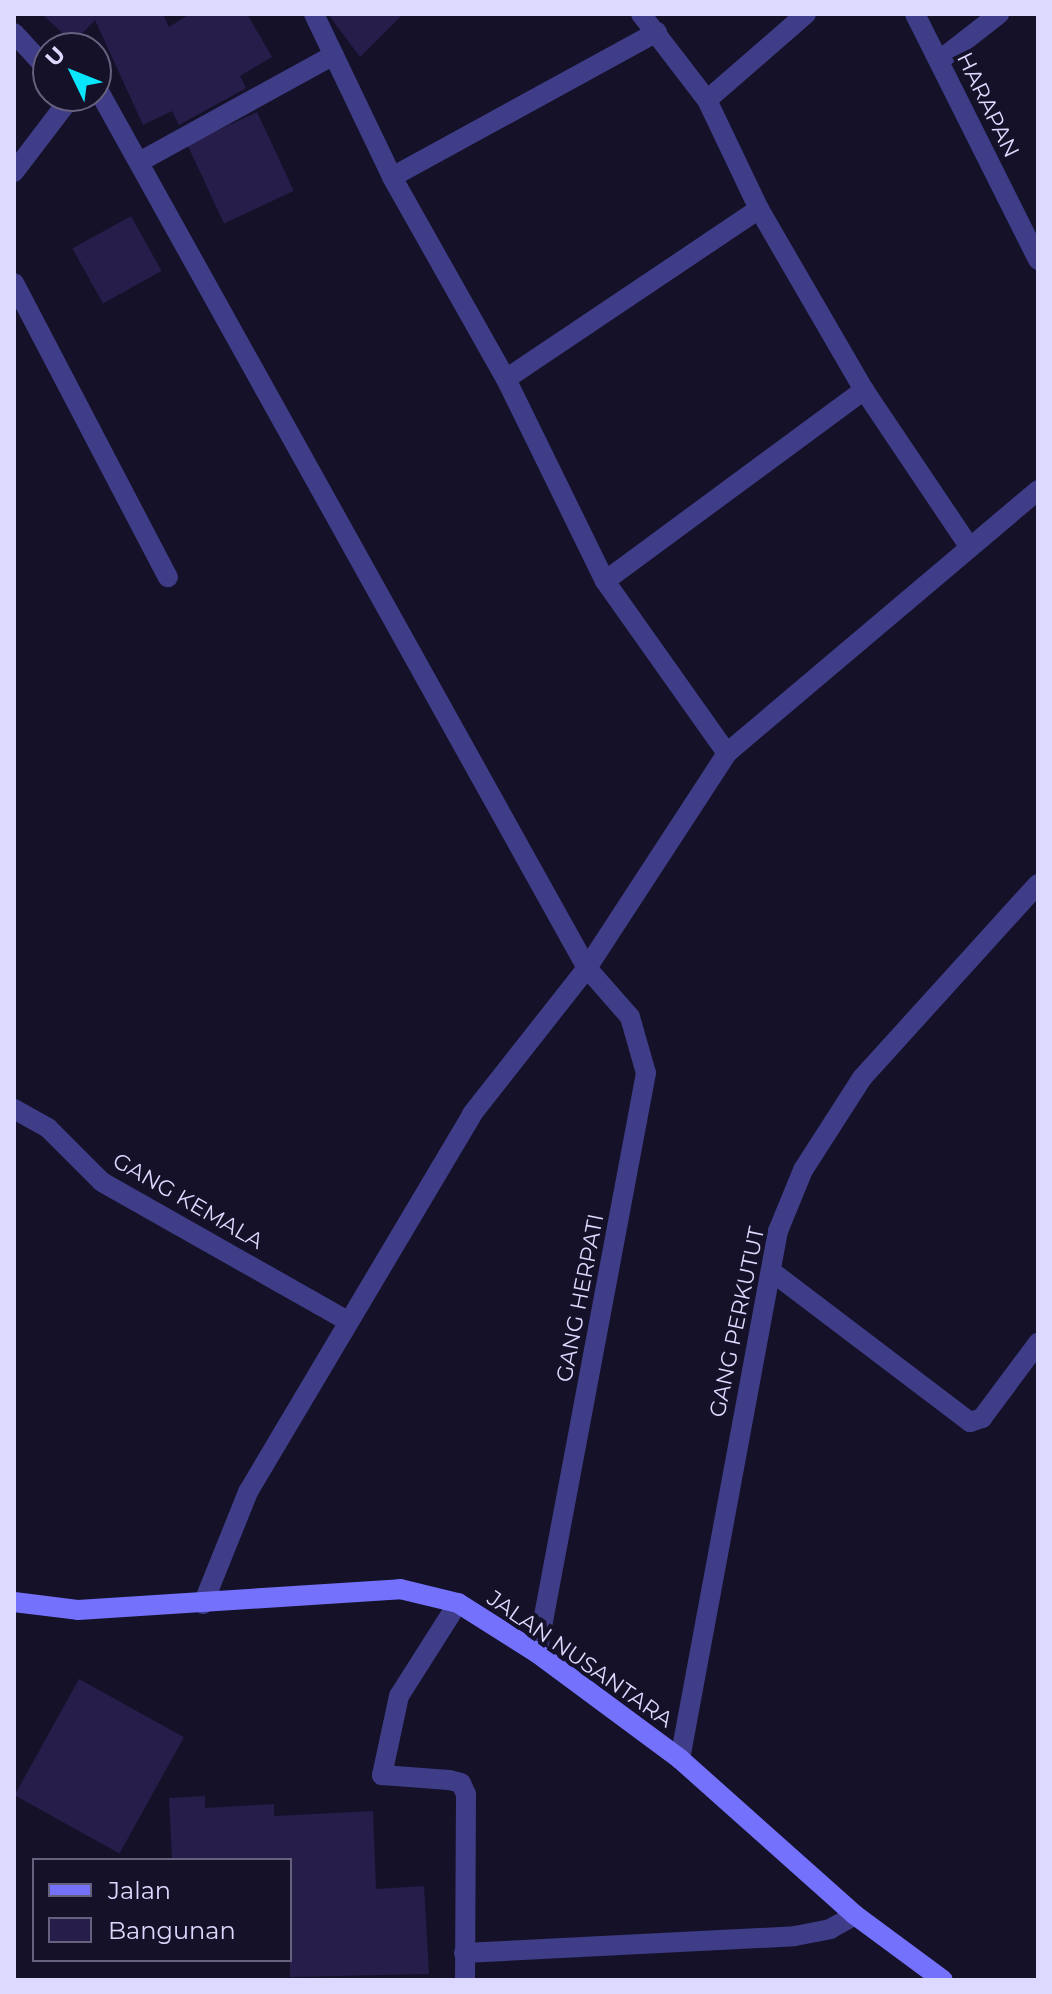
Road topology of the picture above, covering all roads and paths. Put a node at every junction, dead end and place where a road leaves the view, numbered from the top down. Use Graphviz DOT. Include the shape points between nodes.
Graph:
graph roads {
  1 [pos="314,14"];
  2 [pos="641,14"];
  3 [pos="806,14"];
  4 [pos="915,14"];
  5 [pos="999,14"];
  6 [pos="657,32"];
  7 [pos="14,33"];
  8 [pos="32,53"];
  9 [pos="334,55"];
  10 [pos="940,60"];
  11 [pos="707,100"];
  12 [pos="61,112"];
  13 [pos="112,112"];
  14 [pos="141,161"];
  15 [pos="14,172"];
  16 [pos="392,177"];
  17 [pos="759,209"];
  18 [pos="1038,260"];
  19 [pos="14,283"];
  20 [pos="506,379"];
  21 [pos="864,390"];
  22 [pos="1038,490"];
  23 [pos="968,545"];
  24 [pos="168,577"];
  25 [pos="605,581"];
  26 [pos="727,753"];
  27 [pos="1038,884"];
  28 [pos="587,968"];
  29 [pos="14,1109"];
  30 [pos="771,1271"];
  31 [pos="348,1321"];
  32 [pos="1038,1343"];
  33 [pos="14,1602"];
  34 [pos="458,1603"];
  35 [pos="203,1604"];
  36 [pos="537,1653"];
  37 [pos="680,1759"];
  38 [pos="855,1915"];
  39 [pos="464,1953"];
  40 [pos="465,1980"];
  41 [pos="943,1980"];
  1 -- 9 [label="street"];
  2 -- 6 [label="street"];
  3 -- 11 [label="street"];
  4 -- 10 [label="street, HARAPAN"];
  5 -- 10 [label="street"];
  6 -- 11 [label="street"];
  6 -- 16 [label="street"];
  7 -- 8 [label="street"];
  9 -- 14 [label="street"];
  9 -- 16 [label="street"];
  10 -- 18 [label="street, HARAPAN"];
  11 -- 17 [label="street"];
  12 -- 15 [label="street"];
  13 -- 14 [label="street, GANG HERPATI"];
  14 -- 28 [label="street, GANG HERPATI"];
  16 -- 20 [label="street"];
  17 -- 20 [label="street"];
  17 -- 21 [label="street"];
  19 -- 24 [label="street"];
  20 -- 25 [label="street"];
  21 -- 23 [label="street"];
  21 -- 25 [label="street"];
  22 -- 23 [label="street"];
  23 -- 26 [label="street"];
  25 -- 26 [label="street"];
  26 -- 28 [label="street"];
  27 -- 30 [label="street, GANG PERKUTUT" via="862,1078 803,1170 778,1231"];
  28 -- 31 [label="street" via="472,1114"];
  28 -- 36 [label="street, GANG HERPATI" via="630,1017 646,1073"];
  29 -- 31 [label="street, GANG KEMALA" via="48,1128 102,1182"];
  30 -- 32 [label="street" via="970,1422 982,1418"];
  30 -- 37 [label="street, GANG PERKUTUT"];
  31 -- 35 [label="street" via="248,1492"];
  33 -- 35 [label="street, JALAN NUSANTARA" via="78,1610"];
  34 -- 35 [label="street, JALAN NUSANTARA" via="400,1589"];
  34 -- 36 [label="street, JALAN NUSANTARA"];
  34 -- 39 [label="street" via="399,1696 382,1775 461,1783 466,1794"];
  36 -- 37 [label="street, JALAN NUSANTARA"];
  37 -- 38 [label="street, JALAN NUSANTARA"];
  38 -- 39 [label="street" via="830,1929 795,1936"];
  38 -- 41 [label="street, JALAN NUSANTARA"];
  39 -- 40 [label="street"];
}
